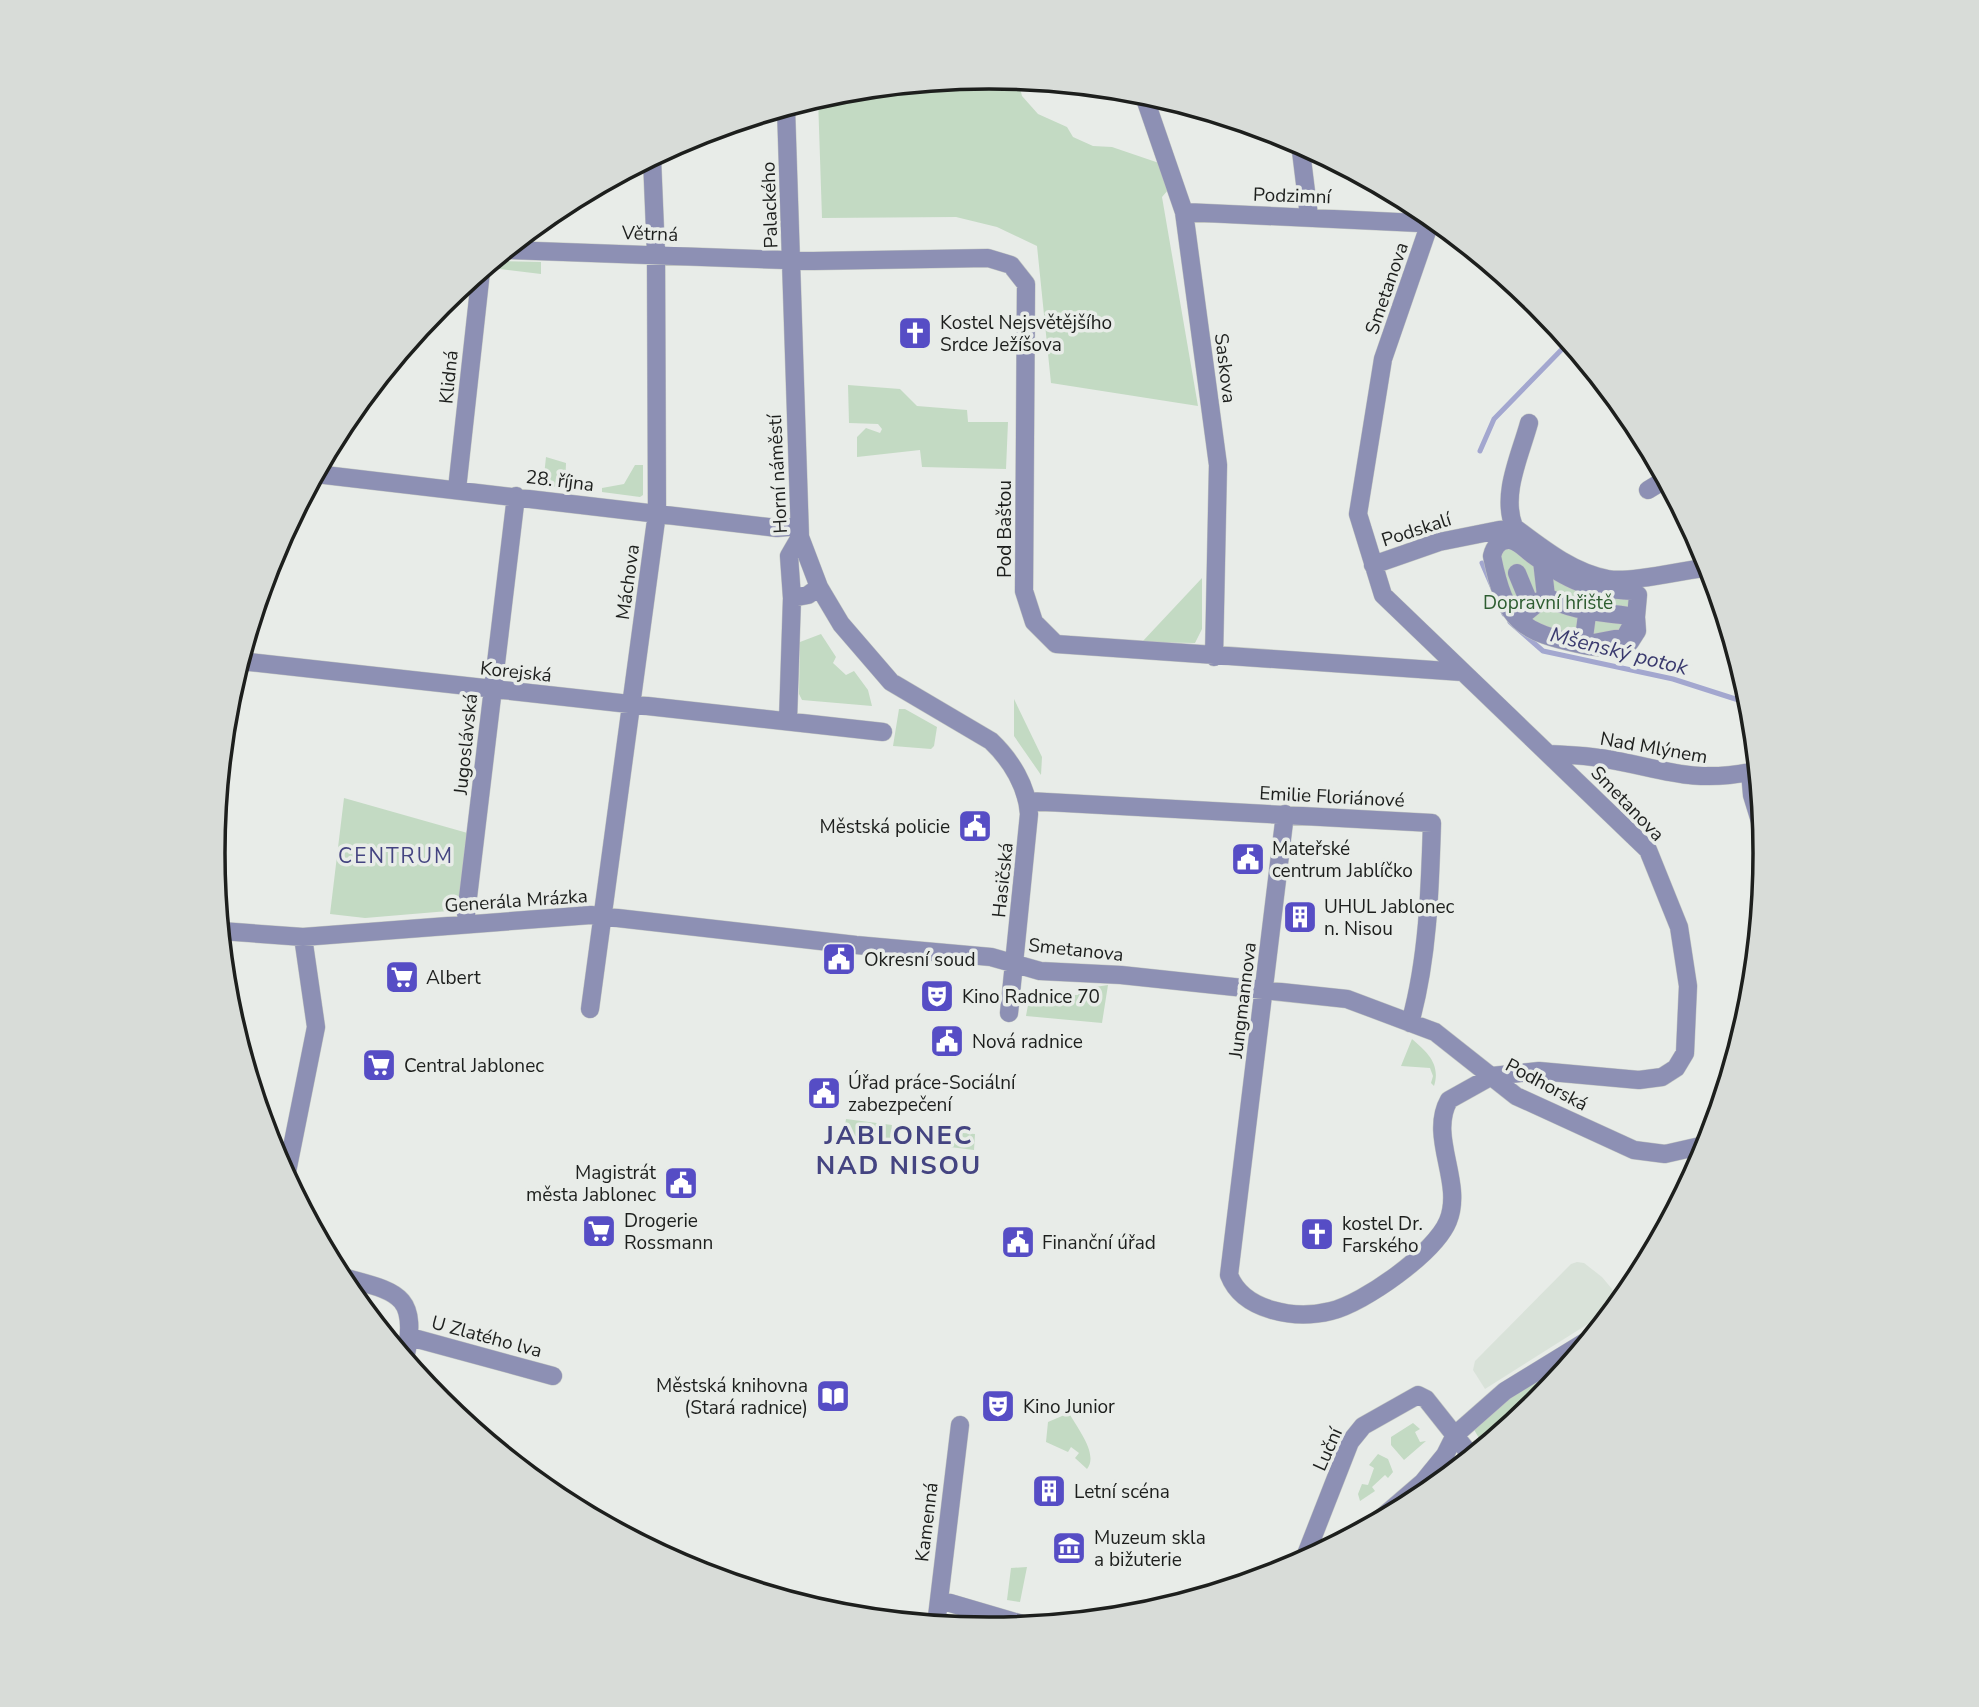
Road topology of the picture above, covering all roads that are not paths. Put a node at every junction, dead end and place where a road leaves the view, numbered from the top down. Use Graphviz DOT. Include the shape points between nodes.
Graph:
graph roads {
  1 [pos="1147,106"];
  2 [pos="786,117"];
  3 [pos="1302,156"];
  4 [pos="652,167"];
  5 [pos="1184,212"];
  6 [pos="1309,216"];
  7 [pos="1417,220"];
  8 [pos="1431,230"];
  9 [pos="520,250"];
  10 [pos="656,254"];
  11 [pos="792,258"];
  12 [pos="479,285"];
  13 [pos="1529,423"];
  14 [pos="326,475"];
  15 [pos="1658,484"];
  16 [pos="457,489"];
  17 [pos="1648,490"];
  18 [pos="516,496"];
  19 [pos="657,513"];
  20 [pos="1514,527"];
  21 [pos="799,531"];
  22 [pos="1537,558"];
  23 [pos="1373,565"];
  24 [pos="1699,568"];
  25 [pos="1496,573"];
  26 [pos="1517,573"];
  27 [pos="819,587"];
  28 [pos="1591,588"];
  29 [pos="1546,596"];
  30 [pos="792,598"];
  31 [pos="1587,610"];
  32 [pos="1524,613"];
  33 [pos="1636,617"];
  34 [pos="1583,645"];
  35 [pos="1214,657"];
  36 [pos="250,662"];
  37 [pos="1462,672"];
  38 [pos="492,690"];
  39 [pos="632,703"];
  40 [pos="788,720"];
  41 [pos="883,732"];
  42 [pos="1551,754"];
  43 [pos="1749,770"];
  44 [pos="1028,801"];
  45 [pos="1285,814"];
  46 [pos="466,914"];
  47 [pos="603,916"];
  48 [pos="230,931"];
  49 [pos="303,937"];
  50 [pos="1014,963"];
  51 [pos="1266,991"];
  52 [pos="590,1009"];
  53 [pos="1009,1013"];
  54 [pos="1410,1023"];
  55 [pos="1492,1076"];
  56 [pos="1696,1147"];
  57 [pos="289,1160"];
  58 [pos="356,1281"];
  59 [pos="1234,1289"];
  60 [pos="410,1337"];
  61 [pos="407,1348"];
  62 [pos="1569,1351"];
  63 [pos="553,1376"];
  64 [pos="960,1425"];
  65 [pos="1459,1432"];
  66 [pos="1468,1449"];
  67 [pos="1419,1486"];
  68 [pos="1309,1548"];
  69 [pos="940,1600"];
  70 [pos="937,1616"];
  71 [pos="1000,1618"];
  1 -- 5 [label="street, Saskova"];
  2 -- 11 [label="street, Palackého"];
  3 -- 6 [label="street"];
  4 -- 10 [label="street, Máchova"];
  5 -- 6 [label="street, Podzimní"];
  5 -- 35 [label="street, Saskova" via="1218,465"];
  6 -- 7 [label="street, Podzimní"];
  8 -- 23 [label="street, Smetanova" via="1383,359 1358,514"];
  9 -- 10 [label="street, Větrná"];
  10 -- 11 [label="street, Větrná"];
  10 -- 19 [label="street, Máchova"];
  11 -- 21 [label="street, Horní náměstí"];
  11 -- 35 [label="street, Pod Baštou" via="988,258 1020,273 1026,284 1024,591 1034,622 1056,644"];
  12 -- 16 [label="street, Klidná"];
  13 -- 20 [label="street" via="1509,497"];
  14 -- 16 [label="street, 28. října"];
  15 -- 17 [label="street"];
  16 -- 18 [label="street, 28. října"];
  18 -- 19 [label="street, 28. října"];
  18 -- 38 [label="street, Jugoslávská"];
  19 -- 21 [label="street, 28. října"];
  19 -- 39 [label="street, Máchova"];
  20 -- 23 [label="street, Podskalí" via="1478,533"];
  20 -- 24 [label="street" via="1582,571 1610,579"];
  21 -- 27 [label="street, Horní náměstí"];
  21 -- 30 [label="street" via="789,556"];
  22 -- 25 [label="street" via="1515,541 1502,541 1492,556"];
  22 -- 26 [label="street"];
  22 -- 28 [label="street"];
  22 -- 29 [label="street"];
  23 -- 37 [label="street, Smetanova" via="1383,595"];
  25 -- 26 [label="street"];
  25 -- 32 [label="street" via="1506,601"];
  26 -- 32 [label="street"];
  27 -- 30 [label="street"];
  27 -- 44 [label="street, Horní náměstí" via="841,624 891,681 965,724 1002,752"];
  28 -- 31 [label="street"];
  28 -- 33 [label="street" via="1635,593 1639,598"];
  29 -- 31 [label="street"];
  29 -- 32 [label="street"];
  30 -- 40 [label="street"];
  31 -- 33 [label="street"];
  31 -- 34 [label="street"];
  32 -- 34 [label="street" via="1539,635"];
  33 -- 34 [label="street" via="1625,637"];
  35 -- 37 [label="street, Pod Baštou"];
  36 -- 38 [label="street, Korejská"];
  37 -- 42 [label="street, Smetanova"];
  38 -- 39 [label="street, Korejská"];
  38 -- 46 [label="street, Jugoslávská"];
  39 -- 40 [label="street, Korejská"];
  39 -- 47 [label="street, Máchova"];
  40 -- 41 [label="street, Korejská"];
  42 -- 43 [label="street, Nad Mlýnem" via="1599,757 1694,778"];
  42 -- 55 [label="street, Smetanova" via="1648,850 1657,869 1679,927 1686,973 1685,1052 1676,1068 1662,1077 1639,1080 1539,1071"];
  44 -- 45 [label="street, Emilie Floriánové"];
  44 -- 50 [label="street, Hasičská"];
  45 -- 51 [label="street, Jungmannova"];
  45 -- 54 [label="street, Emilie Floriánové" via="1432,823 1431,875 1418,993"];
  47 -- 49 [label="street, Generála Mrázka"];
  47 -- 50 [label="street, Generála Mrázka"];
  47 -- 52 [label="street, Máchova"];
  48 -- 49 [label="street, Generála Mrázka"];
  49 -- 57 [label="street" via="316,1027"];
  50 -- 51 [label="street, Smetanova" via="1040,971"];
  50 -- 53 [label="street"];
  51 -- 54 [label="street, Smetanova" via="1346,999"];
  51 -- 59 [label="street, Jungmannova" via="1228,1275"];
  54 -- 55 [label="street, Smetanova" via="1435,1032"];
  55 -- 56 [label="street, Podhorská" via="1528,1103 1634,1150 1665,1154"];
  55 -- 59 [label="street, Podhorská" via="1446,1106 1442,1126 1452,1189 1451,1214 1421,1255 1354,1302 1319,1313 1290,1314 1268,1308"];
  58 -- 60 [label="street" via="387,1289 401,1299 411,1318"];
  60 -- 61 [label="street"];
  60 -- 63 [label="street, U Zlatého lva"];
  62 -- 65 [label="street" via="1505,1391"];
  64 -- 69 [label="street, Kamenná"];
  65 -- 66 [label="street, Luční"];
  65 -- 67 [label="street"];
  65 -- 68 [label="street, Luční" via="1418,1395 1357,1431"];
  69 -- 70 [label="street, Kamenná"];
  69 -- 71 [label="street"];
}
